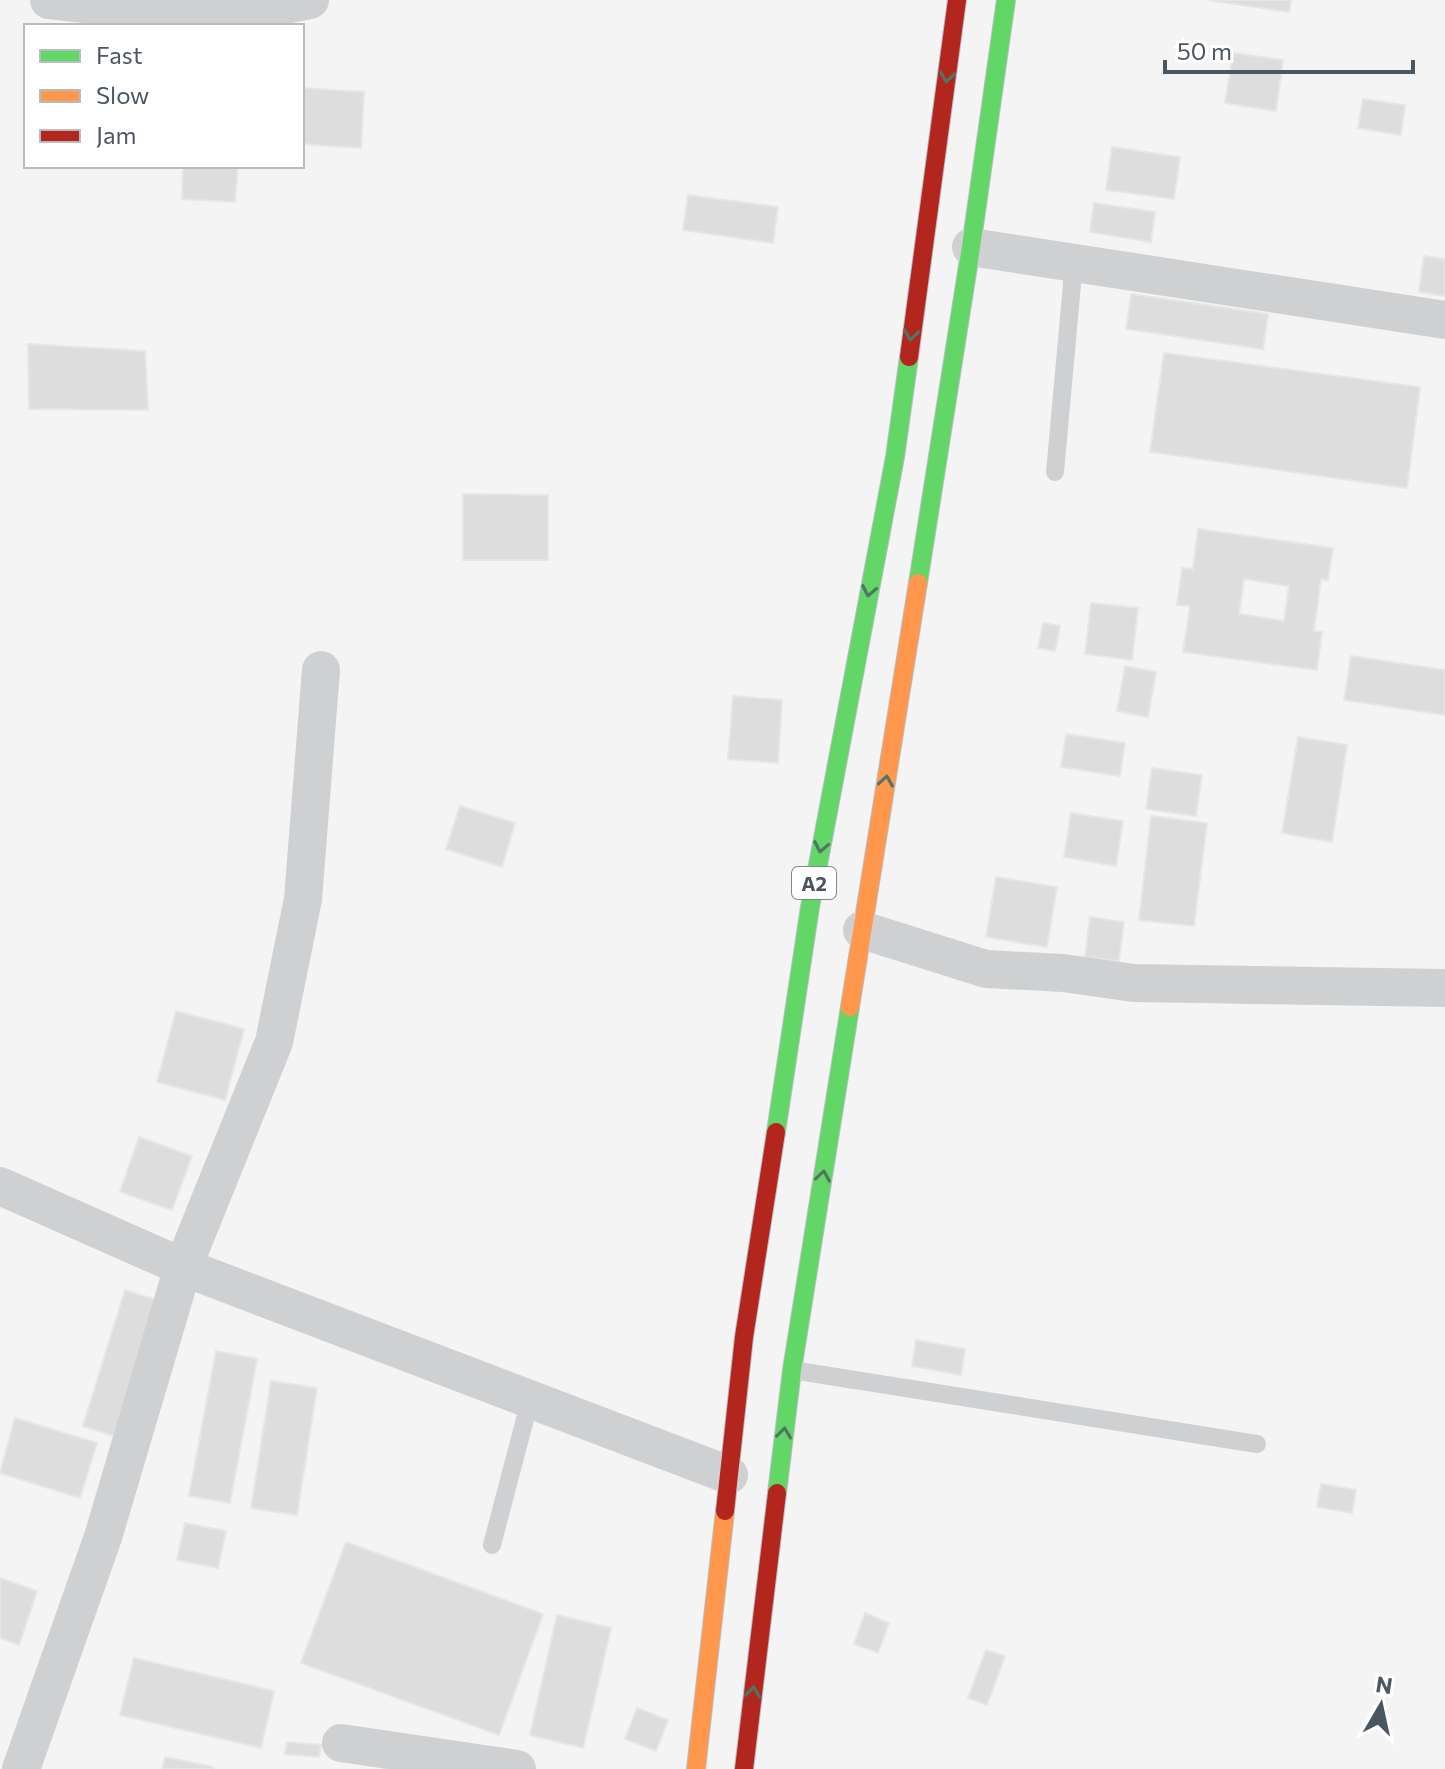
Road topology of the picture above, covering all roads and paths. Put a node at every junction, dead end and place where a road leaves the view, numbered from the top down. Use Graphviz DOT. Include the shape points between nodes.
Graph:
graph roads {
  1 [pos="49,0"];
  2 [pos="310,0"];
  3 [pos="957,0"];
  4 [pos="1006,0"];
  5 [pos="971,247"];
  6 [pos="1074,262"];
  7 [pos="1445,320"];
  8 [pos="1055,472"];
  9 [pos="321,670"];
  10 [pos="862,930"];
  11 [pos="1445,988"];
  12 [pos="0,1186"];
  13 [pos="183,1267"];
  14 [pos="792,1370"];
  15 [pos="530,1400"];
  16 [pos="1257,1444"];
  17 [pos="729,1475"];
  18 [pos="492,1545"];
  19 [pos="341,1743"];
  20 [pos="21,1769"];
  21 [pos="517,1769"];
  22 [pos="696,1769"];
  23 [pos="744,1769"];
  1 -- 2 [label="street" via="177,14 251,12"];
  3 -- 17 [label="highway, A2, one-way" via="895,457 810,907 744,1337"];
  4 -- 5 [label="highway, A2"];
  5 -- 6 [label="street"];
  10 -- 5 [label="highway, A2, one-way"];
  6 -- 7 [label="street"];
  6 -- 8 [label="lane"];
  9 -- 13 [label="street" via="303,899 274,1042"];
  10 -- 11 [label="street" via="986,969 1134,983"];
  14 -- 10 [label="highway, A2, one-way"];
  12 -- 13 [label="street"];
  13 -- 15 [label="street"];
  13 -- 20 [label="street" via="103,1537"];
  14 -- 16 [label="lane"];
  23 -- 14 [label="highway, A2, one-way"];
  15 -- 17 [label="street"];
  15 -- 18 [label="lane"];
  17 -- 22 [label="highway, A2"];
  19 -- 21 [label="street"];
}
